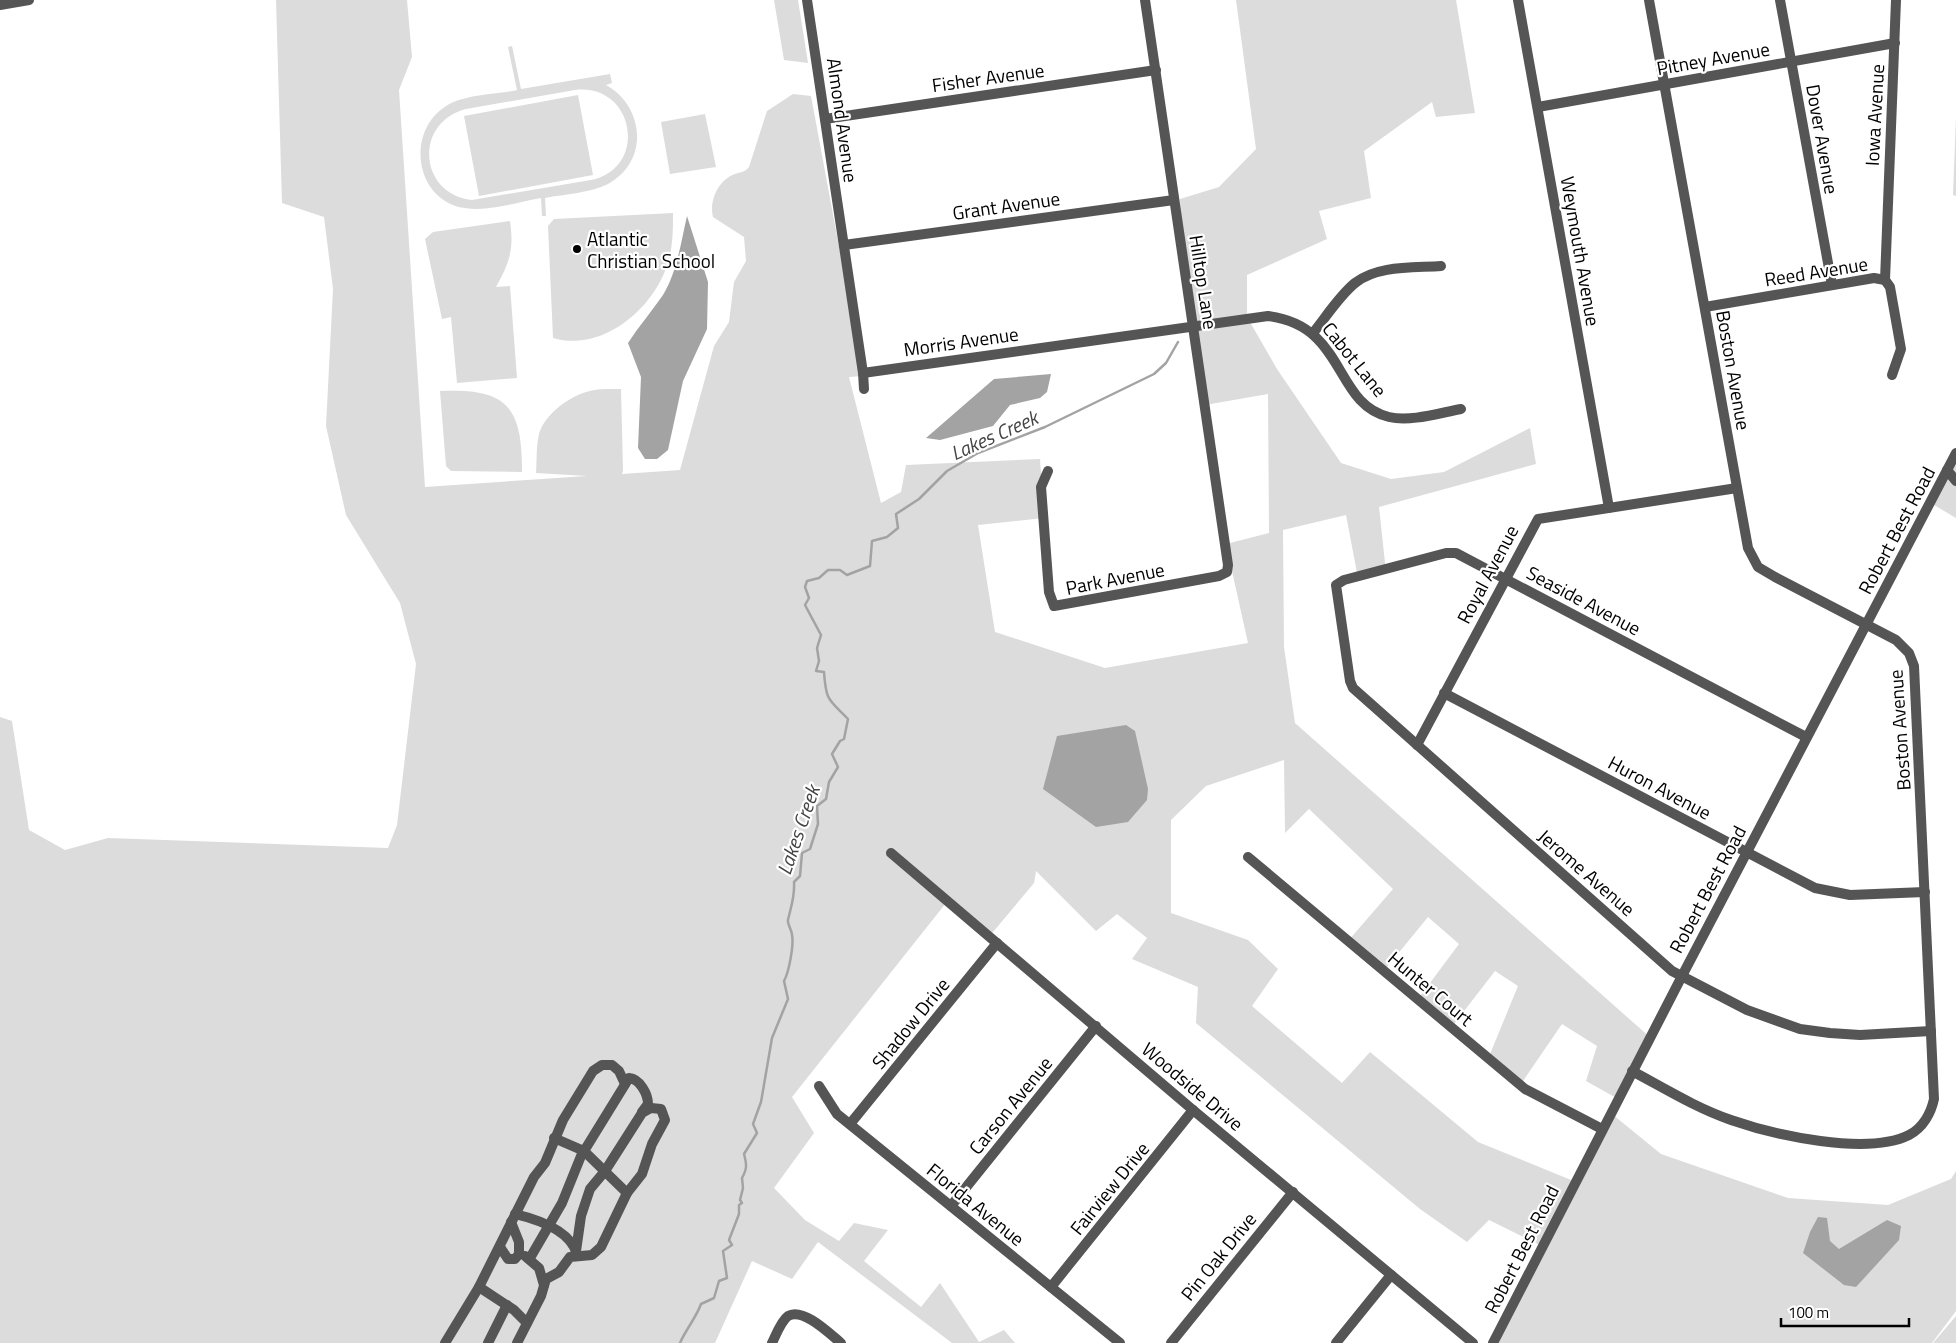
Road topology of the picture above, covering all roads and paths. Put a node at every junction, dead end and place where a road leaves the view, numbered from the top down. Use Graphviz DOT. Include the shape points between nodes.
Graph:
graph roads {
  1 [pos="29,0"];
  2 [pos="807,0"];
  3 [pos="1145,0"];
  4 [pos="1518,0"];
  5 [pos="1649,0"];
  6 [pos="1780,0"];
  7 [pos="1896,0"];
  8 [pos="0,5"];
  9 [pos="1895,43"];
  10 [pos="1791,62"];
  11 [pos="1156,70"];
  12 [pos="1664,85"];
  13 [pos="1538,107"];
  14 [pos="825,118"];
  15 [pos="1174,200"];
  16 [pos="1886,231"];
  17 [pos="844,245"];
  18 [pos="1441,266"];
  19 [pos="1884,280"];
  20 [pos="1832,285"];
  21 [pos="1704,307"];
  22 [pos="1193,325"];
  23 [pos="1313,333"];
  24 [pos="863,373"];
  25 [pos="1892,375"];
  26 [pos="864,389"];
  27 [pos="1461,409"];
  28 [pos="1956,453"];
  29 [pos="1947,470"];
  30 [pos="1048,471"];
  31 [pos="1956,481"];
  32 [pos="1737,488"];
  33 [pos="1609,508"];
  34 [pos="1228,570"];
  35 [pos="1505,578"];
  36 [pos="1336,585"];
  37 [pos="1866,624"];
  38 [pos="1444,693"];
  39 [pos="1806,737"];
  40 [pos="1417,745"];
  41 [pos="1746,852"];
  42 [pos="891,853"];
  43 [pos="1248,857"];
  44 [pos="1925,892"];
  45 [pos="997,943"];
  46 [pos="1682,976"];
  47 [pos="1096,1026"];
  48 [pos="1931,1031"];
  49 [pos="1632,1071"];
  50 [pos="625,1084"];
  51 [pos="819,1086"];
  52 [pos="1194,1110"];
  53 [pos="642,1113"];
  54 [pos="850,1124"];
  55 [pos="1602,1129"];
  56 [pos="554,1138"];
  57 [pos="584,1152"];
  58 [pos="605,1171"];
  59 [pos="627,1192"];
  60 [pos="1293,1192"];
  61 [pos="951,1206"];
  62 [pos="513,1218"];
  63 [pos="550,1227"];
  64 [pos="500,1247"];
  65 [pos="576,1253"];
  66 [pos="519,1254"];
  67 [pos="530,1258"];
  68 [pos="1391,1275"];
  69 [pos="544,1285"];
  70 [pos="479,1287"];
  71 [pos="1051,1287"];
  72 [pos="507,1305"];
  73 [pos="527,1322"];
  74 [pos="445,1343"];
  75 [pos="488,1343"];
  76 [pos="517,1343"];
  77 [pos="772,1343"];
  78 [pos="841,1343"];
  79 [pos="1120,1343"];
  80 [pos="1171,1343"];
  81 [pos="1336,1343"];
  82 [pos="1473,1343"];
  83 [pos="1492,1343"];
  1 -- 8 [label="street"];
  2 -- 14 [label="street, Almond Avenue"];
  3 -- 11 [label="street, Hilltop Lane"];
  4 -- 13 [label="street, Weymouth Avenue"];
  5 -- 12 [label="street, Boston Avenue"];
  6 -- 10 [label="street, Dover Avenue"];
  7 -- 9 [label="street, Iowa Avenue"];
  9 -- 10 [label="street, Pitney Avenue"];
  9 -- 16 [label="street, Iowa Avenue"];
  10 -- 12 [label="street, Pitney Avenue"];
  10 -- 20 [label="street, Dover Avenue"];
  11 -- 14 [label="street, Fisher Avenue"];
  11 -- 15 [label="street, Hilltop Lane"];
  12 -- 13 [label="street, Pitney Avenue"];
  12 -- 21 [label="street, Boston Avenue"];
  13 -- 33 [label="street, Weymouth Avenue"];
  14 -- 17 [label="street, Almond Avenue"];
  15 -- 17 [label="street, Grant Avenue"];
  15 -- 22 [label="street, Hilltop Lane"];
  16 -- 19 [label="street, Reed Avenue"];
  17 -- 24 [label="street"];
  18 -- 23 [label="street" via="1377,272 1360,279"];
  19 -- 20 [label="street, Reed Avenue" via="1874,278"];
  19 -- 25 [label="street" via="1890,287 1900,349"];
  20 -- 21 [label="street, Reed Avenue"];
  21 -- 32 [label="street, Boston Avenue"];
  22 -- 23 [label="street, Cabot Lane" via="1268,316 1288,320"];
  22 -- 24 [label="street, Morris Avenue"];
  22 -- 34 [label="street, Hilltop Lane"];
  23 -- 27 [label="street, Cabot Lane" via="1328,349 1358,397 1376,412 1401,418"];
  24 -- 26 [label="street"];
  28 -- 29 [label="street, Robert Best Road"];
  29 -- 31 [label="street"];
  29 -- 37 [label="street, Robert Best Road"];
  30 -- 34 [label="street, Park Avenue" via="1041,487 1049,592 1054,606 1219,576"];
  32 -- 33 [label="street, Royal Avenue"];
  32 -- 37 [label="street, Boston Avenue" via="1748,548 1758,567"];
  33 -- 35 [label="street, Royal Avenue" via="1538,519"];
  35 -- 36 [label="street, Seaside Avenue" via="1460,554 1450,553 1344,580"];
  35 -- 38 [label="street, Royal Avenue"];
  35 -- 39 [label="street, Seaside Avenue"];
  36 -- 40 [label="street, Jerome Avenue" via="1351,686"];
  37 -- 39 [label="street, Robert Best Road"];
  37 -- 44 [label="street, Boston Avenue" via="1902,645 1914,666"];
  38 -- 40 [label="street, Royal Avenue"];
  38 -- 41 [label="street, Huron Avenue"];
  39 -- 41 [label="street, Robert Best Road"];
  40 -- 46 [label="street, Jerome Avenue"];
  41 -- 44 [label="street, Huron Avenue" via="1815,888 1832,892 1858,895"];
  41 -- 46 [label="street, Robert Best Road"];
  42 -- 45 [label="street, Woodside Drive"];
  43 -- 55 [label="street, Hunter Court" via="1524,1089"];
  44 -- 48 [label="street, Boston Avenue"];
  45 -- 47 [label="street, Woodside Drive"];
  45 -- 54 [label="street, Shadow Drive"];
  46 -- 48 [label="street, Jerome Avenue" via="1747,1010 1800,1029 1860,1035"];
  46 -- 49 [label="street, Robert Best Road"];
  47 -- 52 [label="street, Woodside Drive"];
  47 -- 61 [label="street, Carson Avenue"];
  48 -- 49 [label="street, Boston Avenue" via="1933,1104 1917,1130 1892,1141 1831,1142 1764,1131 1713,1113"];
  49 -- 55 [label="street, Robert Best Road"];
  50 -- 53 [label="street" via="629,1078 634,1079 646,1092 648,1104"];
  50 -- 56 [label="street" via="614,1066 598,1067"];
  50 -- 57 [label="street"];
  51 -- 54 [label="street, Florida Avenue" via="837,1114"];
  52 -- 60 [label="street, Woodside Drive"];
  52 -- 71 [label="street, Fairview Drive"];
  53 -- 58 [label="street"];
  53 -- 59 [label="street" via="659,1108 665,1120 652,1144 642,1174"];
  54 -- 61 [label="street, Florida Avenue"];
  55 -- 83 [label="street, Robert Best Road"];
  56 -- 57 [label="street"];
  56 -- 62 [label="street" via="544,1163"];
  57 -- 58 [label="street"];
  57 -- 63 [label="street"];
  58 -- 59 [label="street"];
  58 -- 65 [label="street" via="589,1191 581,1216"];
  59 -- 65 [label="street" via="598,1250 592,1255"];
  60 -- 68 [label="street, Woodside Drive"];
  60 -- 80 [label="street, Pin Oak Drive"];
  61 -- 71 [label="street, Florida Avenue"];
  62 -- 63 [label="street" via="536,1219"];
  62 -- 64 [label="street"];
  62 -- 66 [label="street" via="520,1242"];
  63 -- 65 [label="street" via="564,1237"];
  63 -- 67 [label="street"];
  64 -- 66 [label="street" via="508,1259 515,1259"];
  64 -- 70 [label="street"];
  65 -- 69 [label="street"];
  66 -- 67 [label="street"];
  67 -- 69 [label="street" via="539,1268"];
  68 -- 81 [label="street"];
  68 -- 82 [label="street, Woodside Drive"];
  69 -- 73 [label="street"];
  70 -- 72 [label="street"];
  70 -- 74 [label="street"];
  71 -- 79 [label="street, Florida Avenue"];
  72 -- 73 [label="street"];
  72 -- 75 [label="street"];
  73 -- 76 [label="street"];
  77 -- 78 [label="street" via="788,1316 798,1314 810,1319"];
}
